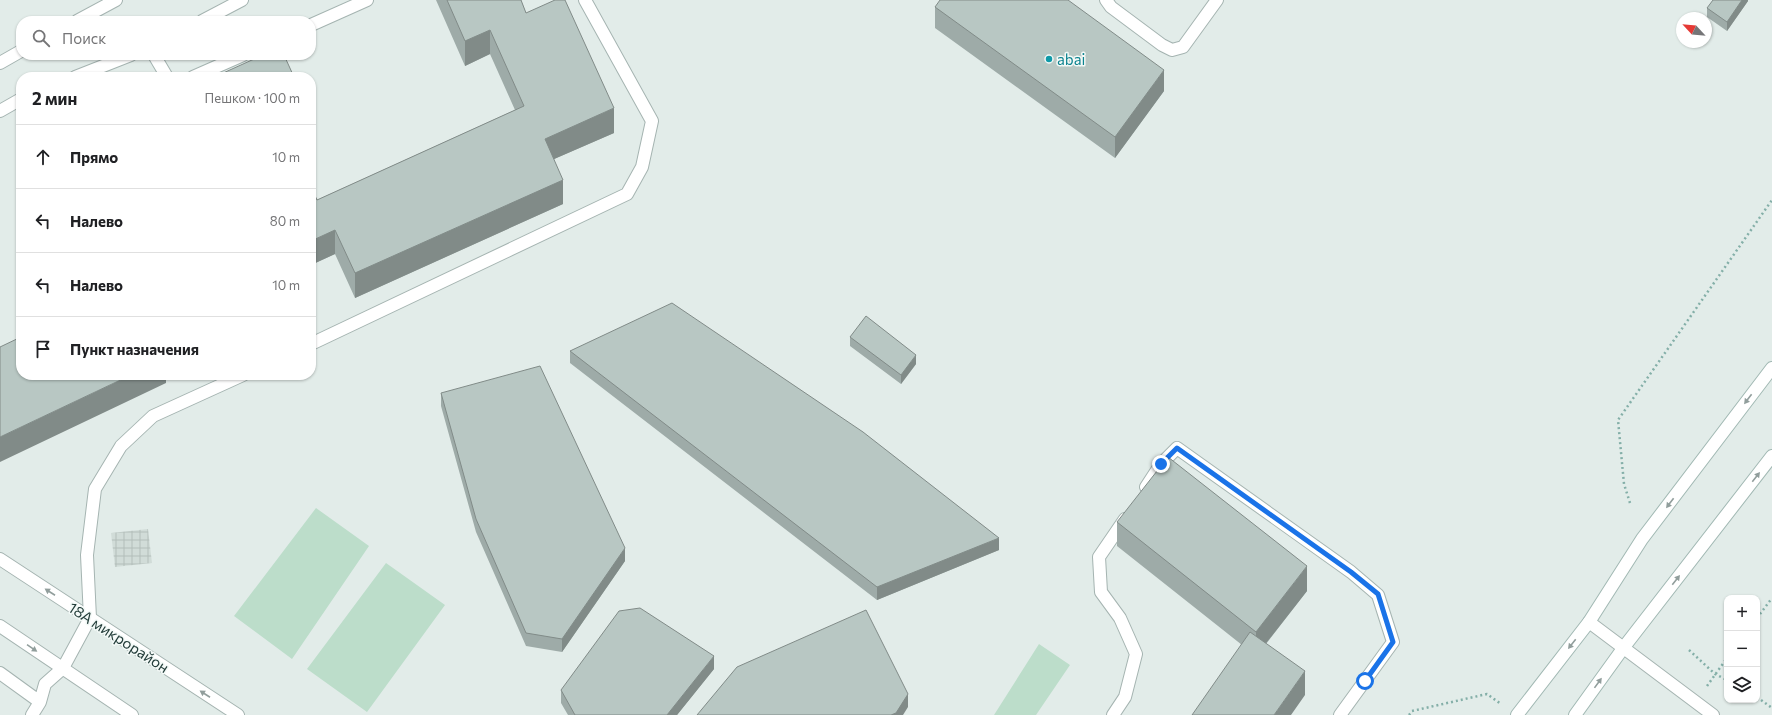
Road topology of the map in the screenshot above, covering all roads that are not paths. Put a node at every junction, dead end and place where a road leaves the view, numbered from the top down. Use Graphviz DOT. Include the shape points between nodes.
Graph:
graph roads {
  1 [pos="116,0"];
  2 [pos="242,0"];
  3 [pos="367,0"];
  4 [pos="585,0"];
  5 [pos="1106,0"];
  6 [pos="1217,0"];
  7 [pos="86,16"];
  8 [pos="212,16"];
  9 [pos="316,23"];
  10 [pos="16,54"];
  11 [pos="118,60"];
  12 [pos="157,60"];
  13 [pos="232,60"];
  14 [pos="0,62"];
  15 [pos="88,72"];
  16 [pos="163,72"];
  17 [pos="204,72"];
  18 [pos="16,102"];
  19 [pos="0,111"];
  20 [pos="316,342"];
  21 [pos="1772,368"];
  22 [pos="231,380"];
  23 [pos="1772,456"];
  24 [pos="1139,498"];
  25 [pos="1130,511"];
  26 [pos="0,559"];
  27 [pos="90,618"];
  28 [pos="1589,622"];
  29 [pos="0,626"];
  30 [pos="1624,647"];
  31 [pos="62,668"];
  32 [pos="0,673"];
  33 [pos="40,702"];
  34 [pos="32,715"];
  35 [pos="132,715"];
  36 [pos="238,715"];
  37 [pos="1113,715"];
  38 [pos="1340,715"];
  39 [pos="1517,715"];
  40 [pos="1575,715"];
  41 [pos="1713,715"];
  1 -- 7 [label="street"];
  2 -- 8 [label="street"];
  3 -- 9 [label="street"];
  4 -- 20 [label="street" via="652,121 642,167 627,194"];
  5 -- 6 [label="street" via="1111,7 1162,46 1172,50 1183,47"];
  10 -- 14 [label="street"];
  11 -- 15 [label="street"];
  12 -- 16 [label="street"];
  13 -- 17 [label="street"];
  18 -- 19 [label="street"];
  21 -- 28 [label="street, one-way" via="1642,539"];
  22 -- 27 [label="street" via="153,416 121,446 94,489 87,555"];
  30 -- 23 [label="street, one-way"];
  24 -- 38 [label="street" via="1161,464 1177,448 1378,594 1393,642"];
  25 -- 37 [label="street" via="1100,557 1101,592 1120,618 1136,654 1125,698"];
  27 -- 26 [label="street, 18А микрорайон, one-way"];
  27 -- 31 [label="street"];
  36 -- 27 [label="street, 18А микрорайон, one-way"];
  28 -- 30 [label="street"];
  28 -- 39 [label="street, one-way"];
  29 -- 31 [label="street, one-way"];
  40 -- 30 [label="street, one-way"];
  30 -- 41 [label="street"];
  31 -- 33 [label="street" via="45,684"];
  31 -- 35 [label="street"];
  32 -- 33 [label="street"];
  33 -- 34 [label="street"];
}
